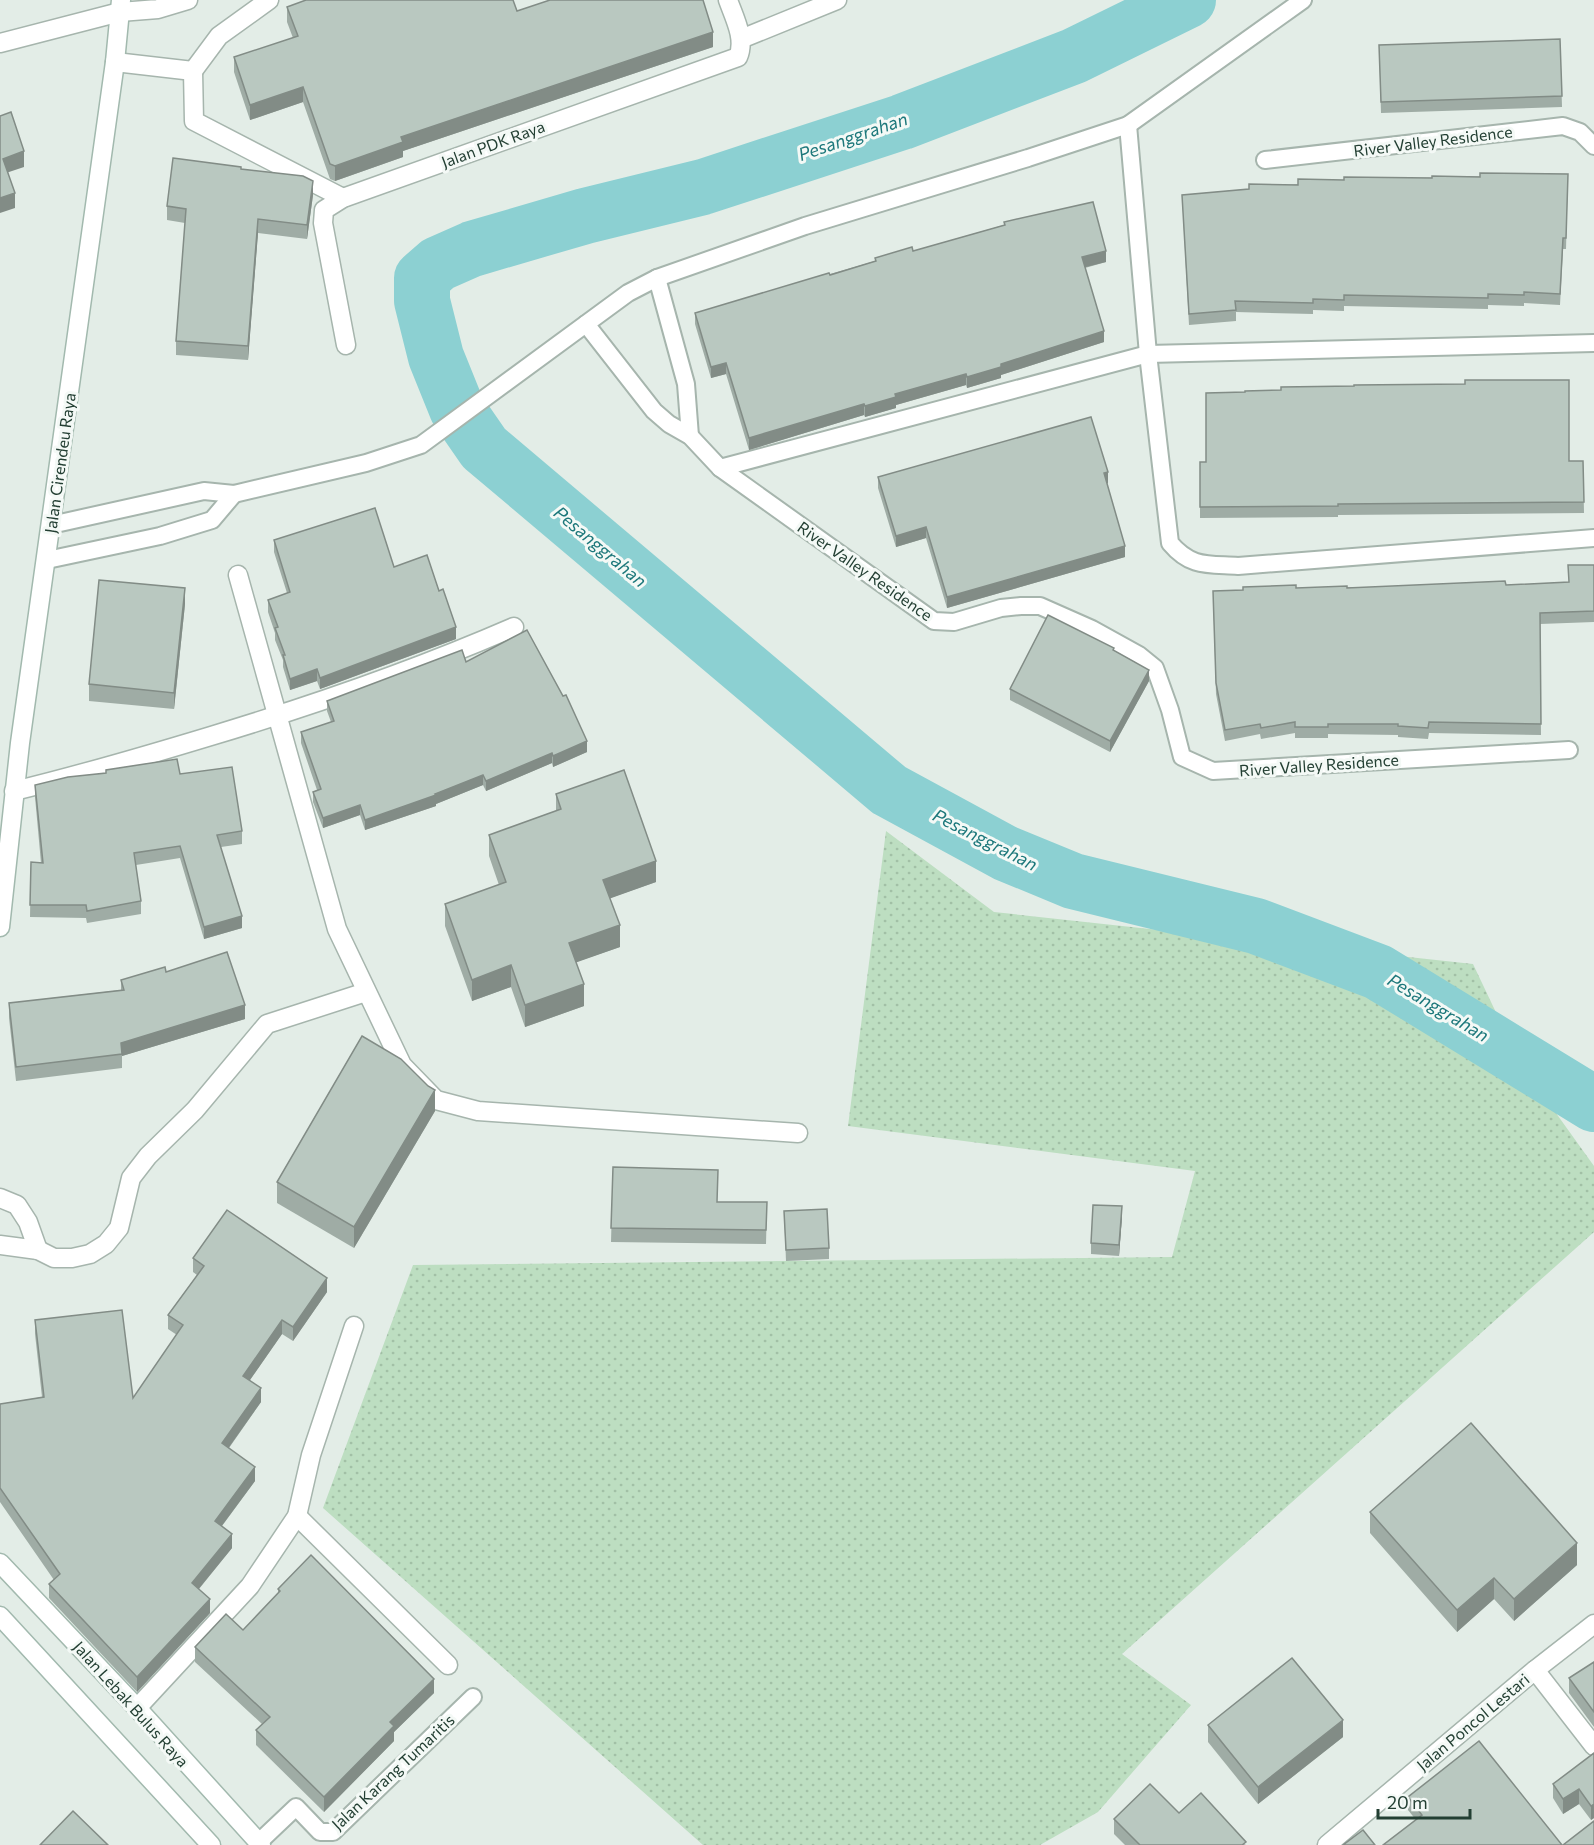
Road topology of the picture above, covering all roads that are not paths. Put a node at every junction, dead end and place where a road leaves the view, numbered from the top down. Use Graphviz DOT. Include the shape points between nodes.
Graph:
graph roads {
  1 [pos="188,0"];
  2 [pos="269,0"];
  3 [pos="728,0"];
  4 [pos="837,0"];
  5 [pos="1303,0"];
  6 [pos="120,6"];
  7 [pos="741,39"];
  8 [pos="0,43"];
  9 [pos="115,62"];
  10 [pos="194,71"];
  11 [pos="1128,125"];
  12 [pos="1594,146"];
  13 [pos="1266,160"];
  14 [pos="343,198"];
  15 [pos="657,278"];
  16 [pos="586,324"];
  17 [pos="1594,343"];
  18 [pos="346,345"];
  19 [pos="1148,354"];
  20 [pos="690,436"];
  21 [pos="720,468"];
  22 [pos="234,494"];
  23 [pos="51,525"];
  24 [pos="1594,538"];
  25 [pos="47,560"];
  26 [pos="238,575"];
  27 [pos="514,627"];
  28 [pos="278,716"];
  29 [pos="1569,750"];
  30 [pos="14,791"];
  31 [pos="0,927"];
  32 [pos="366,992"];
  33 [pos="798,1133"];
  34 [pos="0,1198"];
  35 [pos="0,1245"];
  36 [pos="38,1250"];
  37 [pos="354,1326"];
  38 [pos="297,1516"];
  39 [pos="0,1563"];
  40 [pos="0,1616"];
  41 [pos="1594,1624"];
  42 [pos="448,1665"];
  43 [pos="1535,1670"];
  44 [pos="473,1697"];
  45 [pos="137,1708"];
  46 [pos="1594,1746"];
  47 [pos="258,1844"];
  48 [pos="211,1845"];
  49 [pos="1327,1845"];
  1 -- 6 [label="street" via="158,9"];
  2 -- 10 [label="street" via="219,36"];
  3 -- 7 [label="street"];
  4 -- 7 [label="street"];
  5 -- 11 [label="lane"];
  6 -- 8 [label="street"];
  6 -- 9 [label="street, Jalan Cirendeu Raya"];
  7 -- 14 [label="street, Jalan PDK Raya" via="738,57"];
  9 -- 10 [label="street"];
  9 -- 23 [label="street, Jalan Cirendeu Raya"];
  10 -- 14 [label="street" via="194,121"];
  11 -- 15 [label="lane" via="805,226"];
  11 -- 19 [label="lane"];
  12 -- 13 [label="lane, River Valley Residence" via="1580,132 1563,126"];
  14 -- 18 [label="street, Jalan PDK Raya" via="324,210 323,224"];
  15 -- 16 [label="lane" via="628,293"];
  15 -- 20 [label="lane" via="686,384"];
  16 -- 20 [label="lane, River Valley Residence" via="654,411"];
  16 -- 22 [label="lane" via="421,445 366,463"];
  17 -- 19 [label="lane"];
  19 -- 21 [label="lane"];
  19 -- 24 [label="lane" via="1170,543 1194,563 1238,566"];
  20 -- 21 [label="lane, River Valley Residence"];
  21 -- 29 [label="lane, River Valley Residence" via="934,621 954,622 1001,608 1041,606 1139,655 1155,668 1182,757 1213,771"];
  22 -- 23 [label="lane" via="204,491"];
  22 -- 25 [label="lane" via="212,520 160,536"];
  23 -- 25 [label="street, Jalan Cirendeu Raya"];
  25 -- 30 [label="street, Jalan Cirendeu Raya"];
  26 -- 28 [label="street"];
  27 -- 28 [label="street" via="441,659"];
  28 -- 30 [label="street" via="90,773"];
  28 -- 32 [label="street" via="337,929"];
  30 -- 31 [label="street, Jalan Cirendeu Raya"];
  32 -- 33 [label="street" via="402,1065 436,1100 478,1111"];
  32 -- 36 [label="street" via="267,1024 131,1178 119,1228 106,1244 90,1254 72,1258 54,1258"];
  34 -- 36 [label="street" via="17,1205"];
  35 -- 36 [label="street"];
  37 -- 38 [label="street" via="311,1455"];
  38 -- 42 [label="street"];
  38 -- 45 [label="street" via="250,1586"];
  39 -- 45 [label="street, Jalan Lebak Bulus Raya"];
  40 -- 48 [label="street"];
  41 -- 43 [label="street, Jalan Poncol Lestari"];
  43 -- 46 [label="street"];
  43 -- 49 [label="street, Jalan Poncol Lestari"];
  44 -- 47 [label="lane, Jalan Karang Tumaritis" via="333,1832 320,1832 296,1808"];
  45 -- 47 [label="street, Jalan Lebak Bulus Raya"];
}
